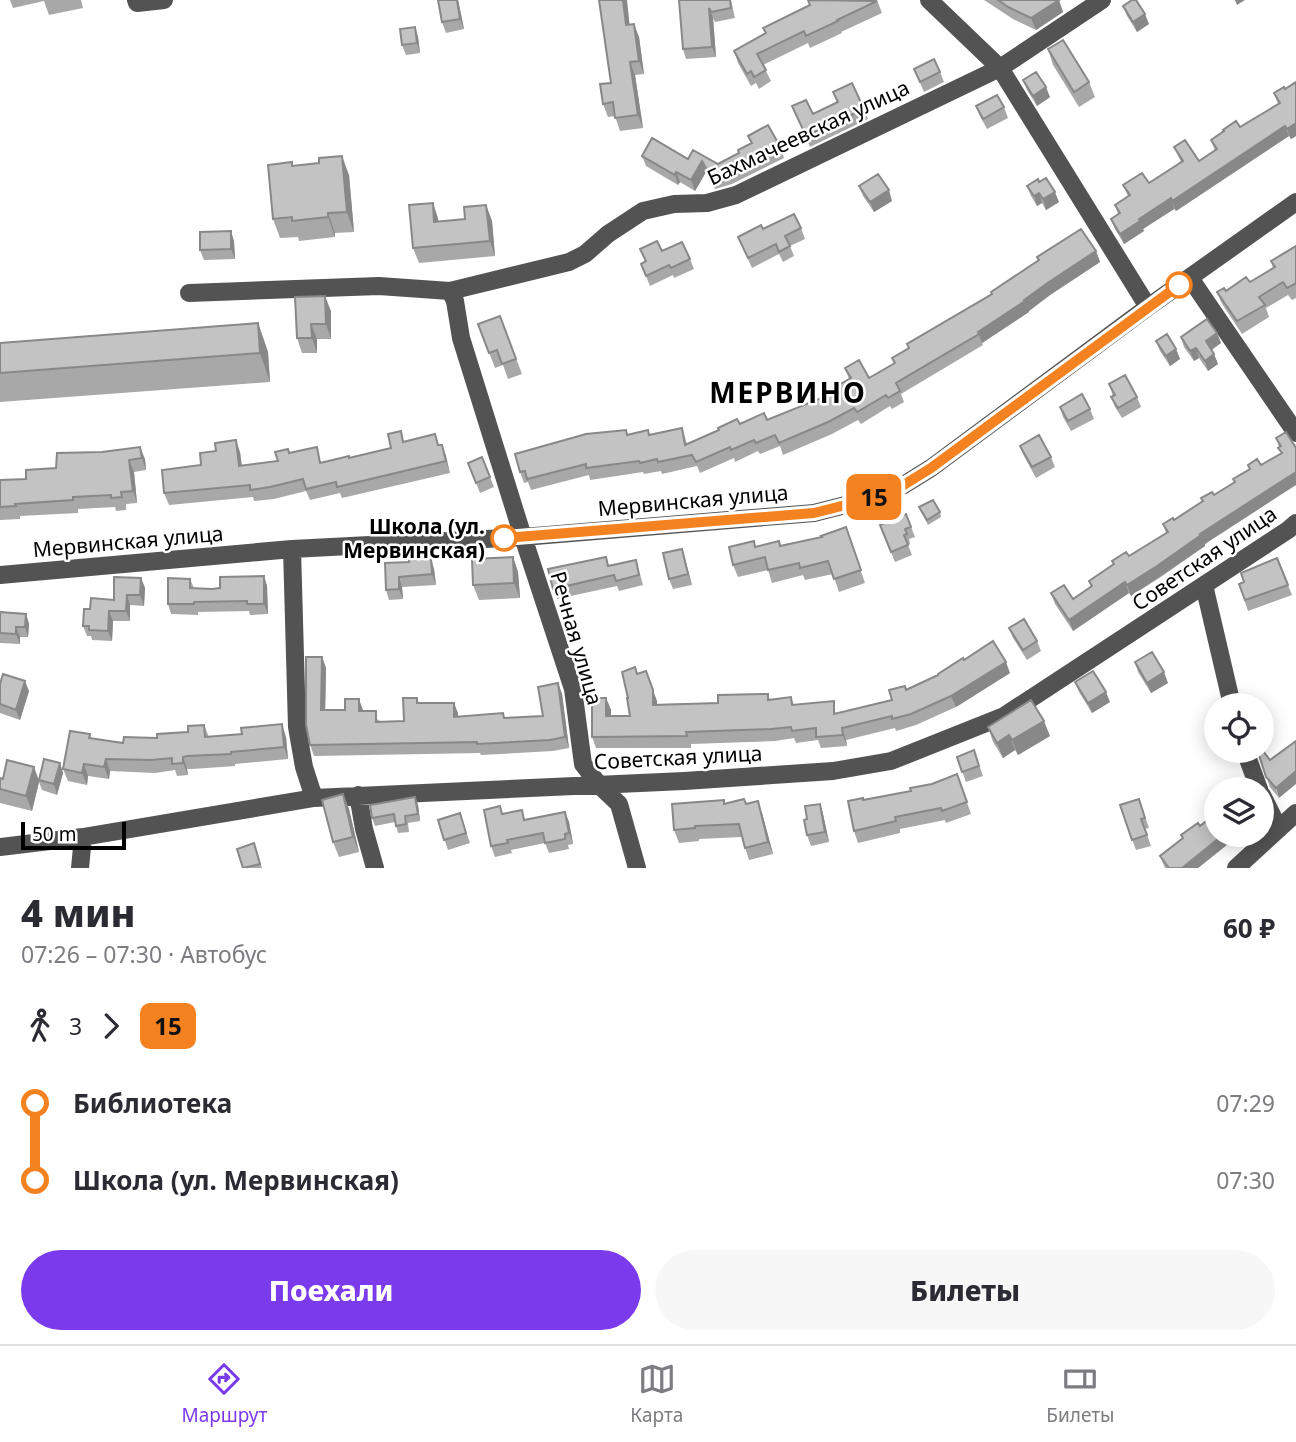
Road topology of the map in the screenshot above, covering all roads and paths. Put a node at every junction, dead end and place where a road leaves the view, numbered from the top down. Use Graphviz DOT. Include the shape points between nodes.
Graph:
graph roads {
  1 [pos="136,0"];
  2 [pos="164,0"];
  3 [pos="929,0"];
  4 [pos="1102,0"];
  5 [pos="1000,68"];
  6 [pos="1296,202"];
  7 [pos="1190,278"];
  8 [pos="450,291"];
  9 [pos="189,293"];
  10 [pos="1148,307"];
  11 [pos="1296,433"];
  12 [pos="1296,523"];
  13 [pos="523,537"];
  14 [pos="292,549"];
  15 [pos="0,575"];
  16 [pos="1205,585"];
  17 [pos="1229,693"];
  18 [pos="599,785"];
  19 [pos="358,795"];
  20 [pos="314,798"];
  21 [pos="1296,813"];
  22 [pos="1274,819"];
  23 [pos="1279,829"];
  24 [pos="83,837"];
  25 [pos="0,847"];
  26 [pos="80,868"];
  27 [pos="375,868"];
  28 [pos="637,868"];
  29 [pos="1236,868"];
  1 -- 2 [label="street"];
  3 -- 5 [label="street"];
  4 -- 5 [label="street, Бахмачеевская улица"];
  5 -- 8 [label="street, Бахмачеевская улица" via="736,195 643,211 569,262"];
  5 -- 10 [label="street"];
  6 -- 7 [label="street, Мервинская улица"];
  7 -- 10 [label="street, Мервинская улица"];
  7 -- 11 [label="street"];
  8 -- 9 [label="street, Бахмачеевская улица" via="379,286"];
  8 -- 13 [label="street, Речная улица"];
  10 -- 13 [label="street, Мервинская улица" via="931,468 873,498 814,513"];
  12 -- 16 [label="street, Советская улица"];
  13 -- 14 [label="street, Мервинская улица"];
  13 -- 18 [label="street, Речная улица" via="573,689 583,764"];
  14 -- 15 [label="street, Мервинская улица"];
  14 -- 20 [label="street" via="297,727"];
  16 -- 17 [label="street"];
  16 -- 18 [label="street, Советская улица" via="1004,716 891,761 833,771"];
  18 -- 19 [label="street, Советская улица"];
  18 -- 28 [label="street, Речная улица" via="618,804"];
  19 -- 20 [label="street, Советская улица"];
  19 -- 27 [label="street"];
  20 -- 24 [label="street, Советская улица"];
  21 -- 23 [label="street"];
  22 -- 23 [label="street"];
  23 -- 29 [label="street"];
  24 -- 25 [label="street, Советская улица"];
  24 -- 26 [label="street"];
}
